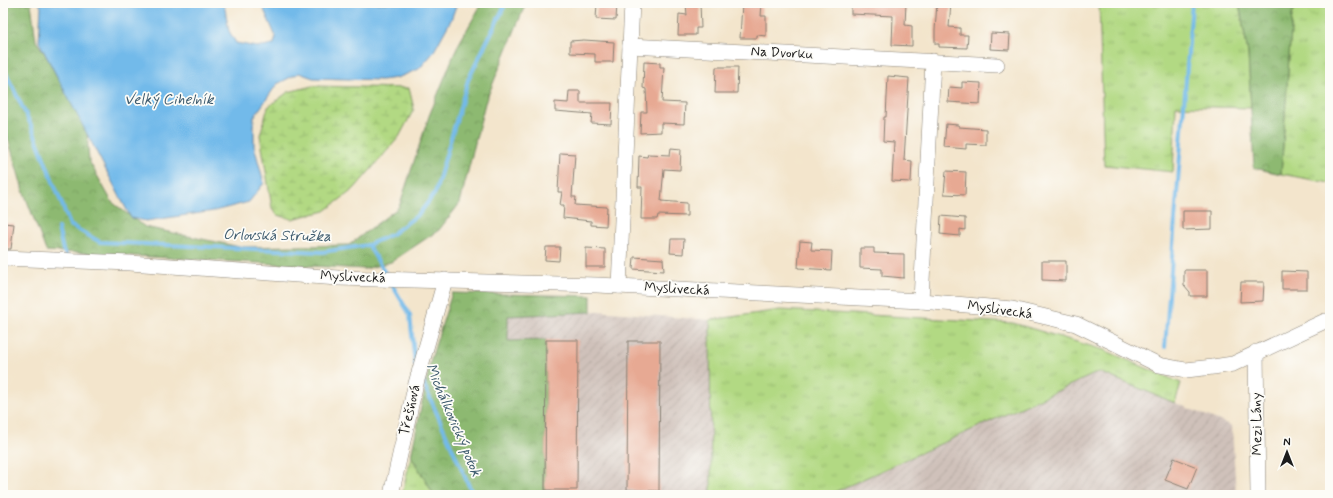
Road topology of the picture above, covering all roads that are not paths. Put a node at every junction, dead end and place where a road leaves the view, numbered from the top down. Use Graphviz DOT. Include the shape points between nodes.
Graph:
graph roads {
  1 [pos="632,3"];
  2 [pos="630,46"];
  3 [pos="933,61"];
  4 [pos="997,64"];
  5 [pos="3,258"];
  6 [pos="445,280"];
  7 [pos="619,286"];
  8 [pos="921,301"];
  9 [pos="1330,321"];
  10 [pos="1256,352"];
  11 [pos="391,495"];
  12 [pos="1258,495"];
  1 -- 2 [label="street"];
  2 -- 3 [label="street, Na Dvorku"];
  2 -- 7 [label="street"];
  3 -- 4 [label="street, Na Dvorku"];
  3 -- 8 [label="street"];
  5 -- 6 [label="street, Myslivecká" via="338,278"];
  6 -- 7 [label="street, Myslivecká"];
  6 -- 11 [label="street, Třešňová" via="415,387"];
  7 -- 8 [label="street, Myslivecká"];
  8 -- 10 [label="street, Myslivecká" via="1012,309 1076,324 1159,364 1186,370 1233,364"];
  9 -- 10 [label="street, Myslivecká"];
  10 -- 12 [label="street, Mezi Lány"];
}
